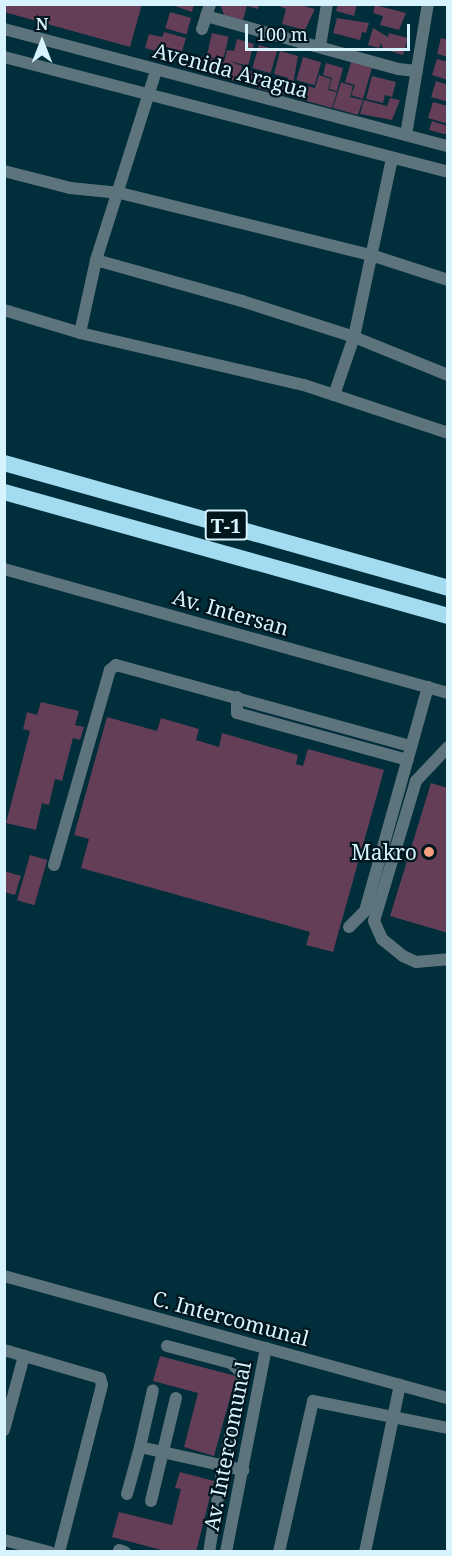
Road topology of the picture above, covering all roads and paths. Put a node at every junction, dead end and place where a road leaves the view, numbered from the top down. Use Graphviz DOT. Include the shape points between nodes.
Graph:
graph roads {
  1 [pos="327,4"];
  2 [pos="428,4"];
  3 [pos="208,10"];
  4 [pos="4,29"];
  5 [pos="202,29"];
  6 [pos="320,45"];
  7 [pos="4,57"];
  8 [pos="156,71"];
  9 [pos="417,71"];
  10 [pos="148,96"];
  11 [pos="406,135"];
  12 [pos="447,146"];
  13 [pos="392,158"];
  14 [pos="4,171"];
  15 [pos="447,172"];
  16 [pos="120,193"];
  17 [pos="371,255"];
  18 [pos="96,260"];
  19 [pos="447,280"];
  20 [pos="4,309"];
  21 [pos="80,333"];
  22 [pos="354,337"];
  23 [pos="447,375"];
  24 [pos="334,395"];
  25 [pos="447,433"];
  26 [pos="4,463"];
  27 [pos="4,492"];
  28 [pos="4,569"];
  29 [pos="447,588"];
  30 [pos="447,616"];
  31 [pos="428,687"];
  32 [pos="447,693"];
  33 [pos="237,697"];
  34 [pos="411,746"];
  35 [pos="447,747"];
  36 [pos="408,760"];
  37 [pos="54,865"];
  38 [pos="349,927"];
  39 [pos="447,959"];
  40 [pos="4,1276"];
  41 [pos="167,1346"];
  42 [pos="266,1348"];
  43 [pos="4,1350"];
  44 [pos="24,1356"];
  45 [pos="400,1385"];
  46 [pos="153,1390"];
  47 [pos="176,1398"];
  48 [pos="447,1398"];
  49 [pos="393,1417"];
  50 [pos="447,1428"];
  51 [pos="4,1430"];
  52 [pos="140,1448"];
  53 [pos="163,1453"];
  54 [pos="223,1466"];
  55 [pos="243,1470"];
  56 [pos="127,1494"];
  57 [pos="152,1500"];
  58 [pos="4,1540"];
  59 [pos="49,1551"];
  60 [pos="59,1551"];
  61 [pos="209,1551"];
  62 [pos="226,1551"];
  63 [pos="279,1551"];
  64 [pos="364,1551"];
  1 -- 6 [label="street"];
  2 -- 9 [label="street"];
  3 -- 5 [label="street"];
  3 -- 6 [label="street"];
  4 -- 8 [label="street, Avenida Aragua"];
  6 -- 9 [label="street"];
  7 -- 10 [label="street"];
  8 -- 10 [label="street"];
  8 -- 11 [label="street, Avenida Aragua"];
  9 -- 11 [label="street"];
  10 -- 13 [label="street"];
  10 -- 16 [label="street"];
  11 -- 12 [label="street, Avenida Aragua"];
  13 -- 15 [label="street"];
  13 -- 17 [label="street"];
  14 -- 16 [label="street" via="70,188"];
  16 -- 17 [label="street"];
  16 -- 18 [label="street"];
  17 -- 19 [label="street"];
  17 -- 22 [label="street"];
  18 -- 21 [label="street"];
  18 -- 22 [label="street"];
  20 -- 21 [label="street"];
  21 -- 24 [label="street"];
  22 -- 23 [label="street"];
  22 -- 24 [label="street"];
  24 -- 25 [label="street"];
  26 -- 29 [label="highway, T-1"];
  27 -- 30 [label="highway, T-1"];
  28 -- 31 [label="street, Av. Intersan"];
  31 -- 32 [label="street, Av. Intersan"];
  31 -- 34 [label="street"];
  33 -- 34 [label="street"];
  33 -- 36 [label="street" via="237,713"];
  33 -- 37 [label="street" via="113,666"];
  34 -- 36 [label="street"];
  35 -- 39 [label="street" via="416,781 374,921 382,939 416,963"];
  36 -- 38 [label="street" via="365,911"];
  40 -- 42 [label="street, C. Intercomunal"];
  41 -- 54 [label="street" via="231,1363 240,1371 243,1383"];
  42 -- 45 [label="street, C. Intercomunal"];
  42 -- 55 [label="street, Av. Intercomunal"];
  43 -- 44 [label="street"];
  44 -- 51 [label="street"];
  44 -- 60 [label="street" via="100,1378 102,1385"];
  45 -- 48 [label="street, C. Intercomunal"];
  45 -- 49 [label="street"];
  46 -- 52 [label="street"];
  47 -- 53 [label="street"];
  49 -- 50 [label="street"];
  49 -- 63 [label="street" via="313,1401"];
  49 -- 64 [label="street"];
  52 -- 53 [label="street"];
  52 -- 56 [label="street"];
  53 -- 54 [label="street"];
  53 -- 57 [label="street"];
  54 -- 55 [label="street"];
  54 -- 61 [label="street"];
  55 -- 62 [label="street, Av. Intercomunal"];
  58 -- 59 [label="street"];
}
